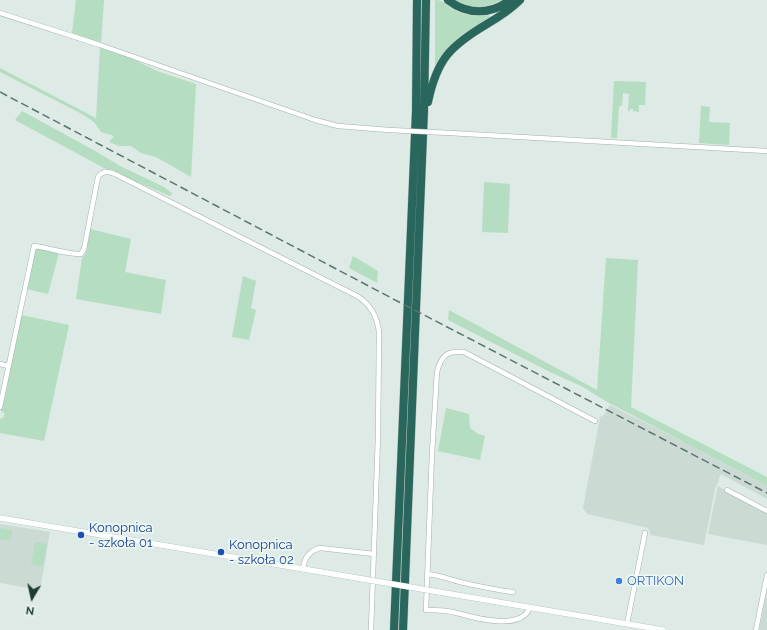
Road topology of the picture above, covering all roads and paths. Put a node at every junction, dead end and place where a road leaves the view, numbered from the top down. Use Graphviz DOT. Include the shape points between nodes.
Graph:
graph roads {
  1 [pos="417,0"];
  2 [pos="426,0"];
  3 [pos="448,0"];
  4 [pos="510,0"];
  5 [pos="520,0"];
  6 [pos="0,13"];
  7 [pos="423,131"];
  8 [pos="767,151"];
  9 [pos="0,364"];
  10 [pos="8,366"];
  11 [pos="0,407"];
  12 [pos="595,421"];
  13 [pos="727,490"];
  14 [pos="767,511"];
  15 [pos="0,518"];
  16 [pos="645,533"];
  17 [pos="374,554"];
  18 [pos="303,569"];
  19 [pos="427,574"];
  20 [pos="767,575"];
  21 [pos="513,592"];
  22 [pos="530,607"];
  23 [pos="524,623"];
  24 [pos="627,624"];
  25 [pos="497,627"];
  26 [pos="371,630"];
  27 [pos="394,630"];
  28 [pos="403,630"];
  29 [pos="663,630"];
  30 [pos="756,630"];
  1 -- 27 [label="highway" via="416,111"];
  2 -- 7 [label="highway"];
  3 -- 4 [label="highway" via="462,8 480,12 495,9"];
  5 -- 7 [label="highway" via="505,13 461,41 445,57 433,81"];
  6 -- 8 [label="street, bridge" via="320,122 344,127"];
  7 -- 28 [label="highway"];
  9 -- 10 [label="street"];
  10 -- 11 [label="street"];
  10 -- 17 [label="street" via="34,246 81,254 98,177 107,171 359,297 373,311 379,332"];
  12 -- 19 [label="street" via="464,352 454,351 443,357 437,372"];
  13 -- 14 [label="street"];
  15 -- 18 [label="street"];
  16 -- 24 [label="street"];
  17 -- 18 [label="street" via="320,548 307,556"];
  17 -- 26 [label="street"];
  18 -- 22 [label="street, bridge"];
  19 -- 21 [label="street"];
  19 -- 25 [label="street" via="426,610 453,612"];
  20 -- 30 [label="street"];
  22 -- 23 [label="street"];
  22 -- 24 [label="street"];
  24 -- 29 [label="street"];
}
